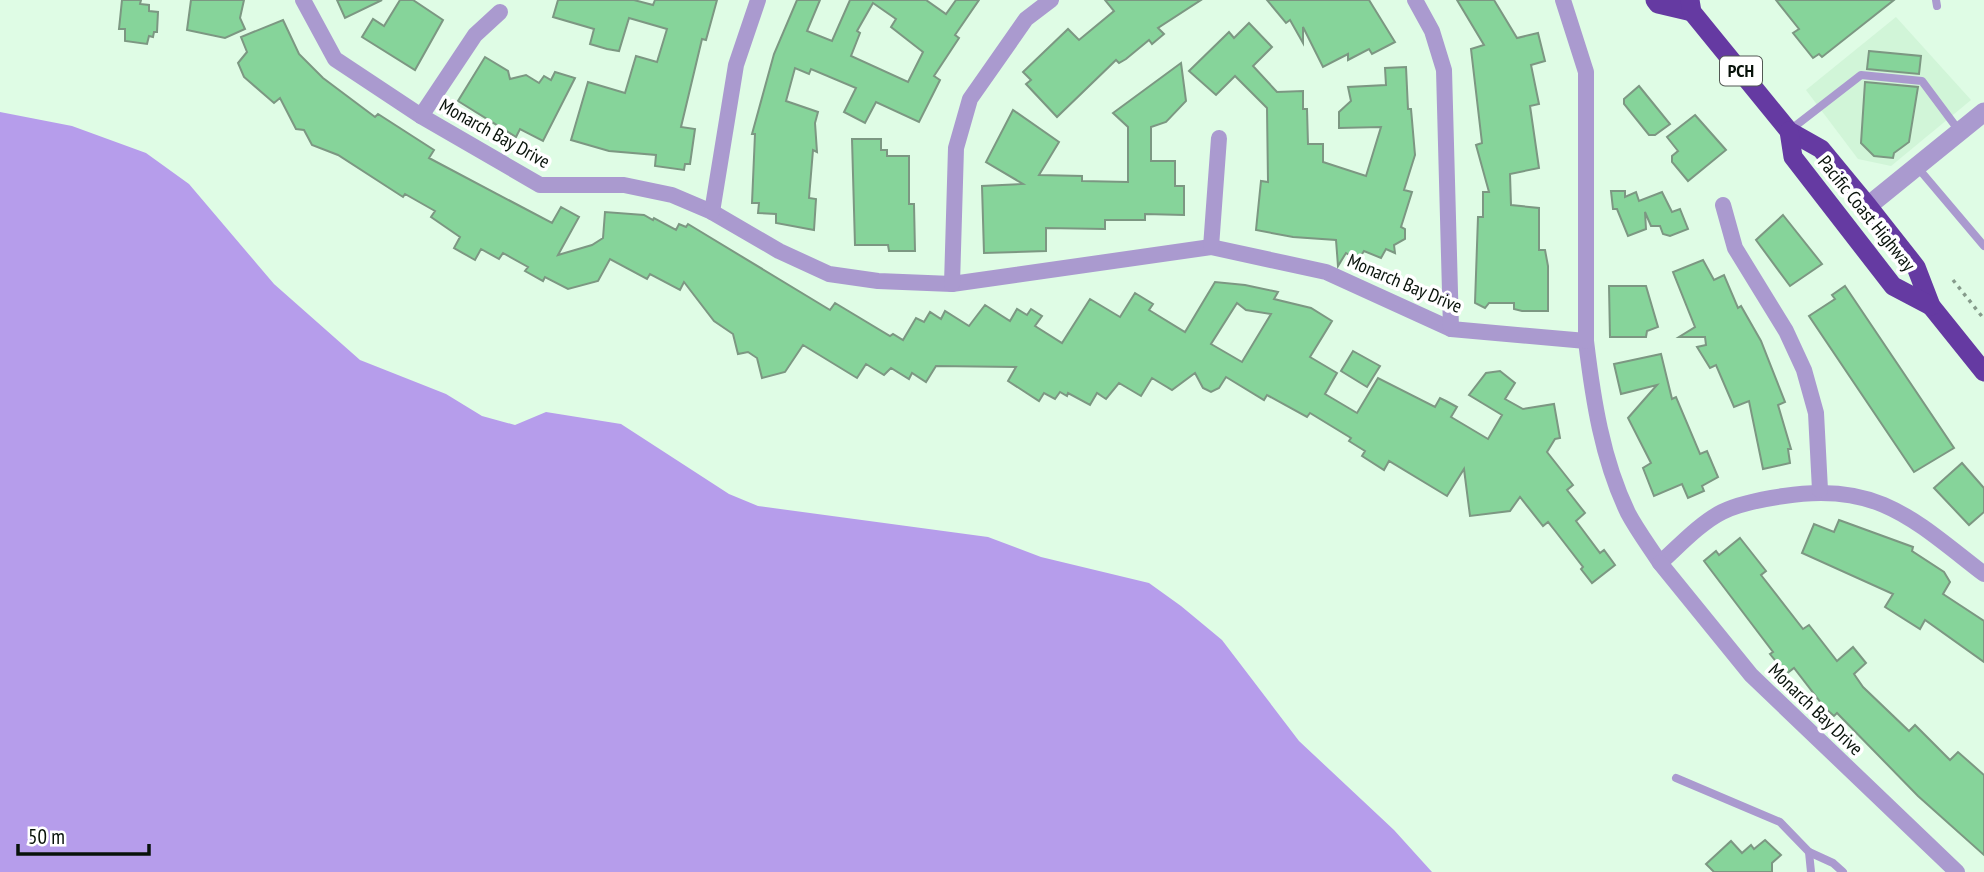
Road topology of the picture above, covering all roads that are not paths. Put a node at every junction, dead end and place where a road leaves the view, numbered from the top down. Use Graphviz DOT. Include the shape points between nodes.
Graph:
graph roads {
  1 [pos="303,0"];
  2 [pos="758,0"];
  3 [pos="1051,0"];
  4 [pos="1415,0"];
  5 [pos="1563,0"];
  6 [pos="1655,0"];
  7 [pos="1691,6"];
  8 [pos="500,12"];
  9 [pos="1984,112"];
  10 [pos="421,116"];
  11 [pos="1960,132"];
  12 [pos="1790,135"];
  13 [pos="1219,138"];
  14 [pos="1917,167"];
  15 [pos="1723,205"];
  16 [pos="1868,206"];
  17 [pos="712,212"];
  18 [pos="1984,246"];
  19 [pos="1211,247"];
  20 [pos="952,284"];
  21 [pos="1931,306"];
  22 [pos="1451,329"];
  23 [pos="1586,341"];
  24 [pos="1984,372"];
  25 [pos="1820,490"];
  26 [pos="1660,563"];
  27 [pos="1984,574"];
  28 [pos="1676,778"];
  29 [pos="1809,852"];
  30 [pos="1811,872"];
  31 [pos="1843,872"];
  32 [pos="1957,872"];
  1 -- 10 [label="street, Monarch Bay Drive" via="335,58"];
  2 -- 17 [label="street" via="736,65"];
  3 -- 20 [label="street" via="1026,19 970,99 956,148"];
  4 -- 22 [label="street" via="1432,31 1444,70"];
  5 -- 23 [label="street, Monarch Bay Drive" via="1586,72"];
  6 -- 7 [label="highway, Pacific Coast Highway / PCH"];
  7 -- 12 [label="highway, Pacific Coast Highway / PCH"];
  8 -- 10 [label="street, Monarch Bay Drive" via="475,35"];
  9 -- 11 [label="street"];
  10 -- 17 [label="street, Monarch Bay Drive" via="540,185 624,185 672,195"];
  11 -- 12 [label="lane" via="1922,81 1861,75"];
  11 -- 14 [label="street"];
  12 -- 16 [label="highway, Pacific Coast Highway / PCH" via="1821,149"];
  12 -- 21 [label="highway, Pacific Coast Highway / PCH" via="1793,157 1893,286"];
  13 -- 19 [label="street"];
  14 -- 16 [label="street"];
  14 -- 18 [label="lane"];
  15 -- 25 [label="street" via="1735,248 1786,331 1804,370 1816,413"];
  16 -- 21 [label="highway, Pacific Coast Highway / PCH" via="1916,267"];
  17 -- 20 [label="street, Monarch Bay Drive" via="829,274"];
  19 -- 20 [label="street, Monarch Bay Drive"];
  19 -- 22 [label="street, Monarch Bay Drive" via="1326,272"];
  21 -- 24 [label="highway, Pacific Coast Highway / PCH"];
  22 -- 23 [label="street, Monarch Bay Drive"];
  23 -- 26 [label="street, Monarch Bay Drive" via="1594,408 1611,464 1628,512"];
  25 -- 26 [label="street" via="1762,499 1720,512"];
  25 -- 27 [label="street" via="1862,496 1899,511"];
  26 -- 32 [label="street, Monarch Bay Drive" via="1751,675"];
  28 -- 29 [label="lane" via="1780,822"];
  29 -- 30 [label="lane"];
  29 -- 31 [label="lane"];
}
